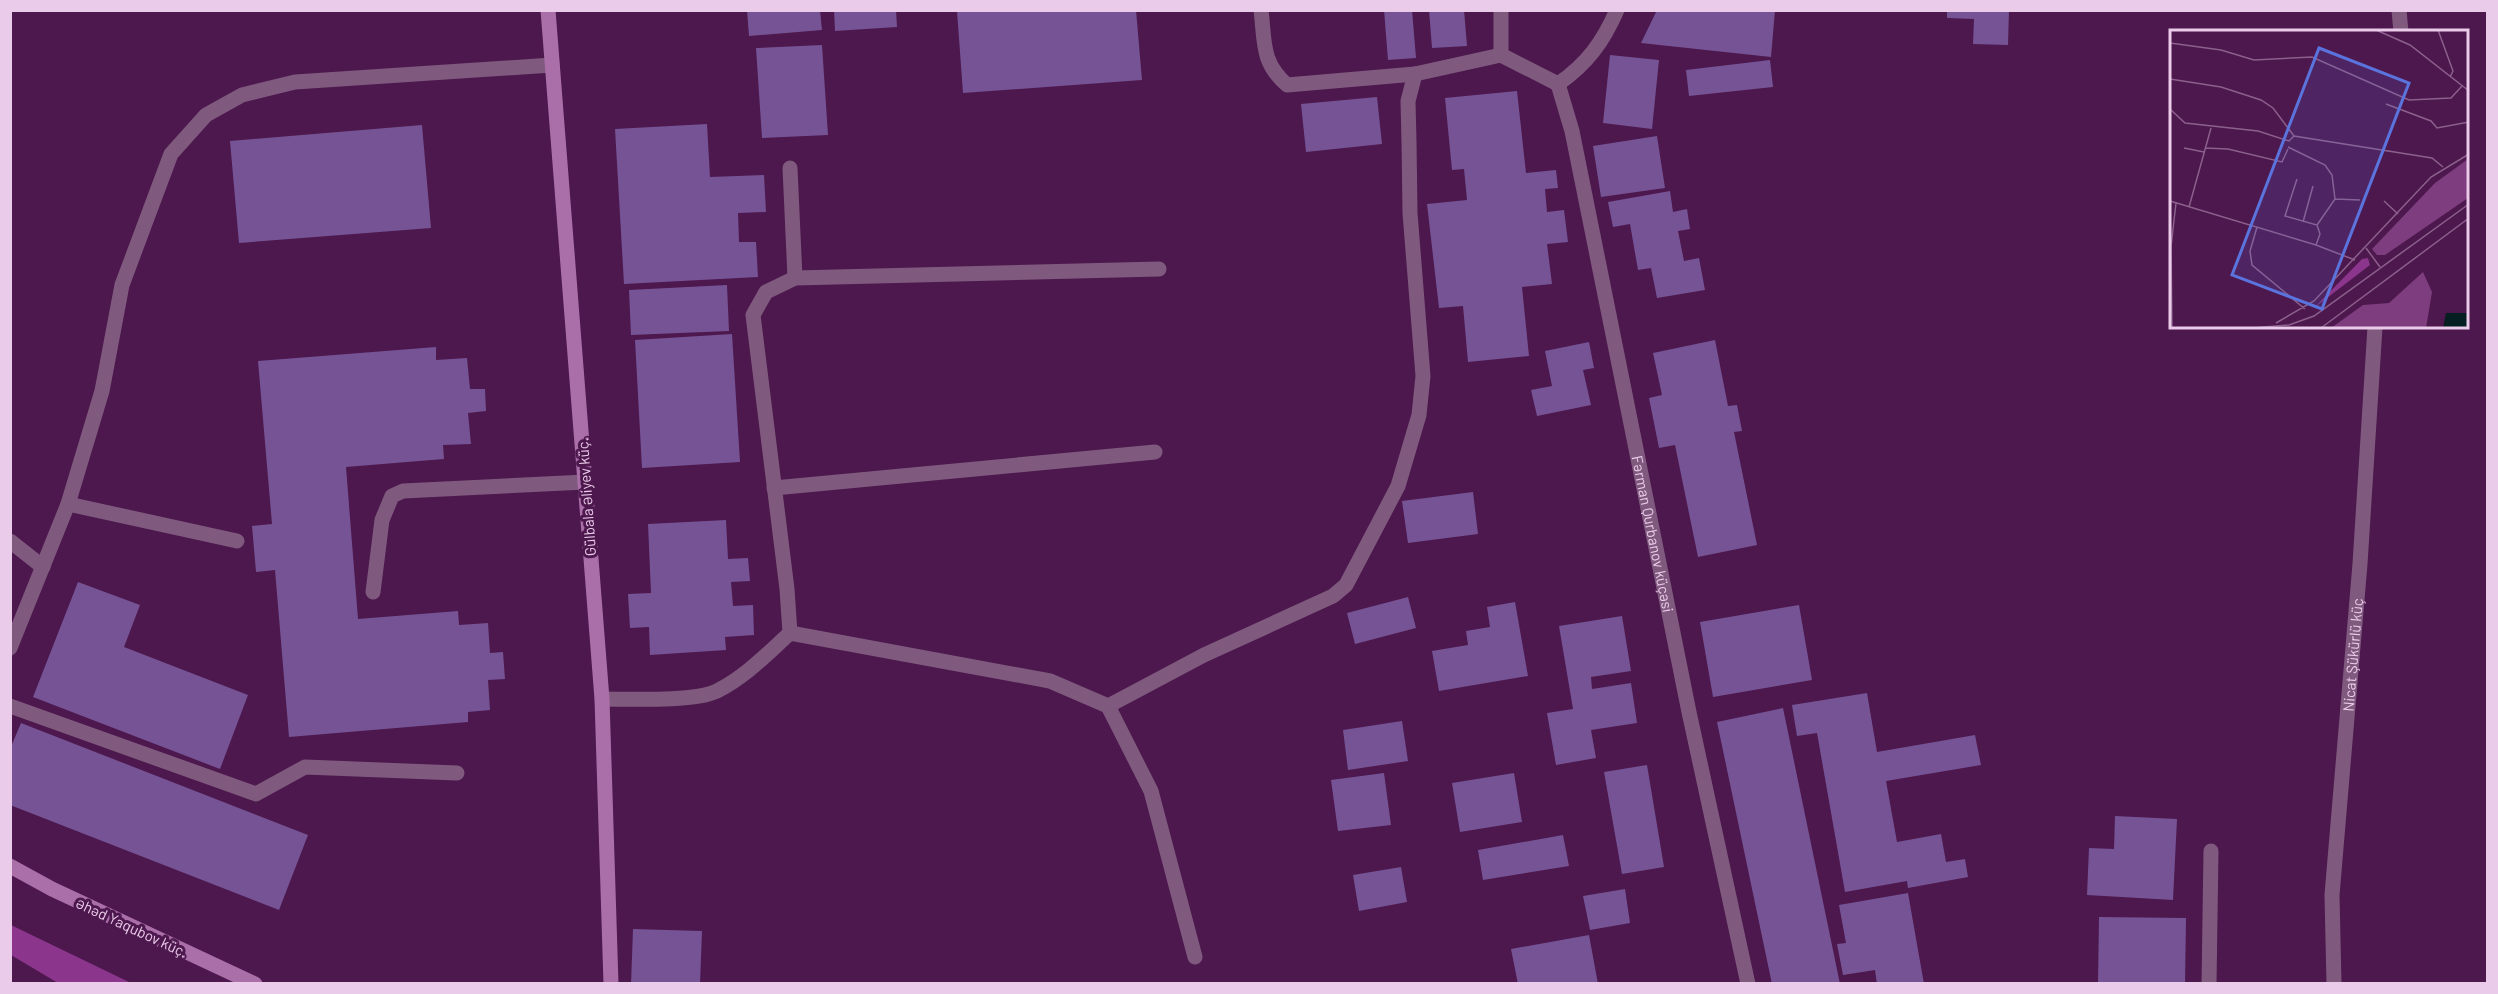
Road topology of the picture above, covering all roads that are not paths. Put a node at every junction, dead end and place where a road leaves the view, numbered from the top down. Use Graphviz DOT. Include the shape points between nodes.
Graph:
graph roads {
  1 [pos="548,10"];
  2 [pos="1262,10"];
  3 [pos="1501,10"];
  4 [pos="1617,10"];
  5 [pos="2399,10"];
  6 [pos="2401,30"];
  7 [pos="1501,55"];
  8 [pos="552,65"];
  9 [pos="1414,74"];
  10 [pos="1558,84"];
  11 [pos="790,168"];
  12 [pos="1159,268"];
  13 [pos="795,278"];
  14 [pos="2375,328"];
  15 [pos="1155,452"];
  16 [pos="585,482"];
  17 [pos="774,489"];
  18 [pos="68,504"];
  19 [pos="10,541"];
  20 [pos="237,541"];
  21 [pos="43,567"];
  22 [pos="373,592"];
  23 [pos="790,633"];
  24 [pos="10,648"];
  25 [pos="602,699"];
  26 [pos="10,706"];
  27 [pos="1108,706"];
  28 [pos="457,773"];
  29 [pos="2211,851"];
  30 [pos="10,866"];
  31 [pos="1195,957"];
  32 [pos="255,984"];
  33 [pos="611,984"];
  34 [pos="1748,984"];
  35 [pos="2210,984"];
  36 [pos="2334,984"];
  1 -- 8 [label="street, Gülbala Əliyev küç."];
  2 -- 9 [label="street" via="1268,63 1287,85"];
  3 -- 7 [label="street"];
  4 -- 10 [label="street" via="1605,36 1578,70"];
  5 -- 6 [label="street"];
  7 -- 9 [label="street"];
  7 -- 10 [label="street"];
  8 -- 16 [label="street, Gülbala Əliyev küç."];
  8 -- 18 [label="street" via="295,82 242,95 206,115 171,154 123,285 102,391"];
  9 -- 27 [label="street" via="1408,101 1410,213 1423,376 1419,415 1398,486 1346,585 1333,596 1204,655"];
  10 -- 34 [label="street, Fərman Qurbanov küçəsi" via="1572,131 1686,700"];
  11 -- 13 [label="street"];
  12 -- 13 [label="street"];
  13 -- 17 [label="street" via="766,292 753,315"];
  14 -- 36 [label="street, Nicat Şükürlü küç" via="2332,895"];
  15 -- 17 [label="street"];
  16 -- 22 [label="street" via="403,491 392,496 382,520"];
  16 -- 25 [label="street, Gülbala Əliyev küç."];
  17 -- 23 [label="street"];
  18 -- 20 [label="street"];
  18 -- 21 [label="street"];
  19 -- 21 [label="street"];
  21 -- 24 [label="street"];
  23 -- 25 [label="street" via="746,673 715,692"];
  23 -- 27 [label="street" via="1050,681"];
  25 -- 33 [label="street, Gülbala Əliyev küç."];
  26 -- 28 [label="street" via="255,794 305,767"];
  27 -- 31 [label="street" via="1151,791"];
  29 -- 35 [label="street"];
  30 -- 32 [label="street, Əhəd Yaqubov küç."];
}
